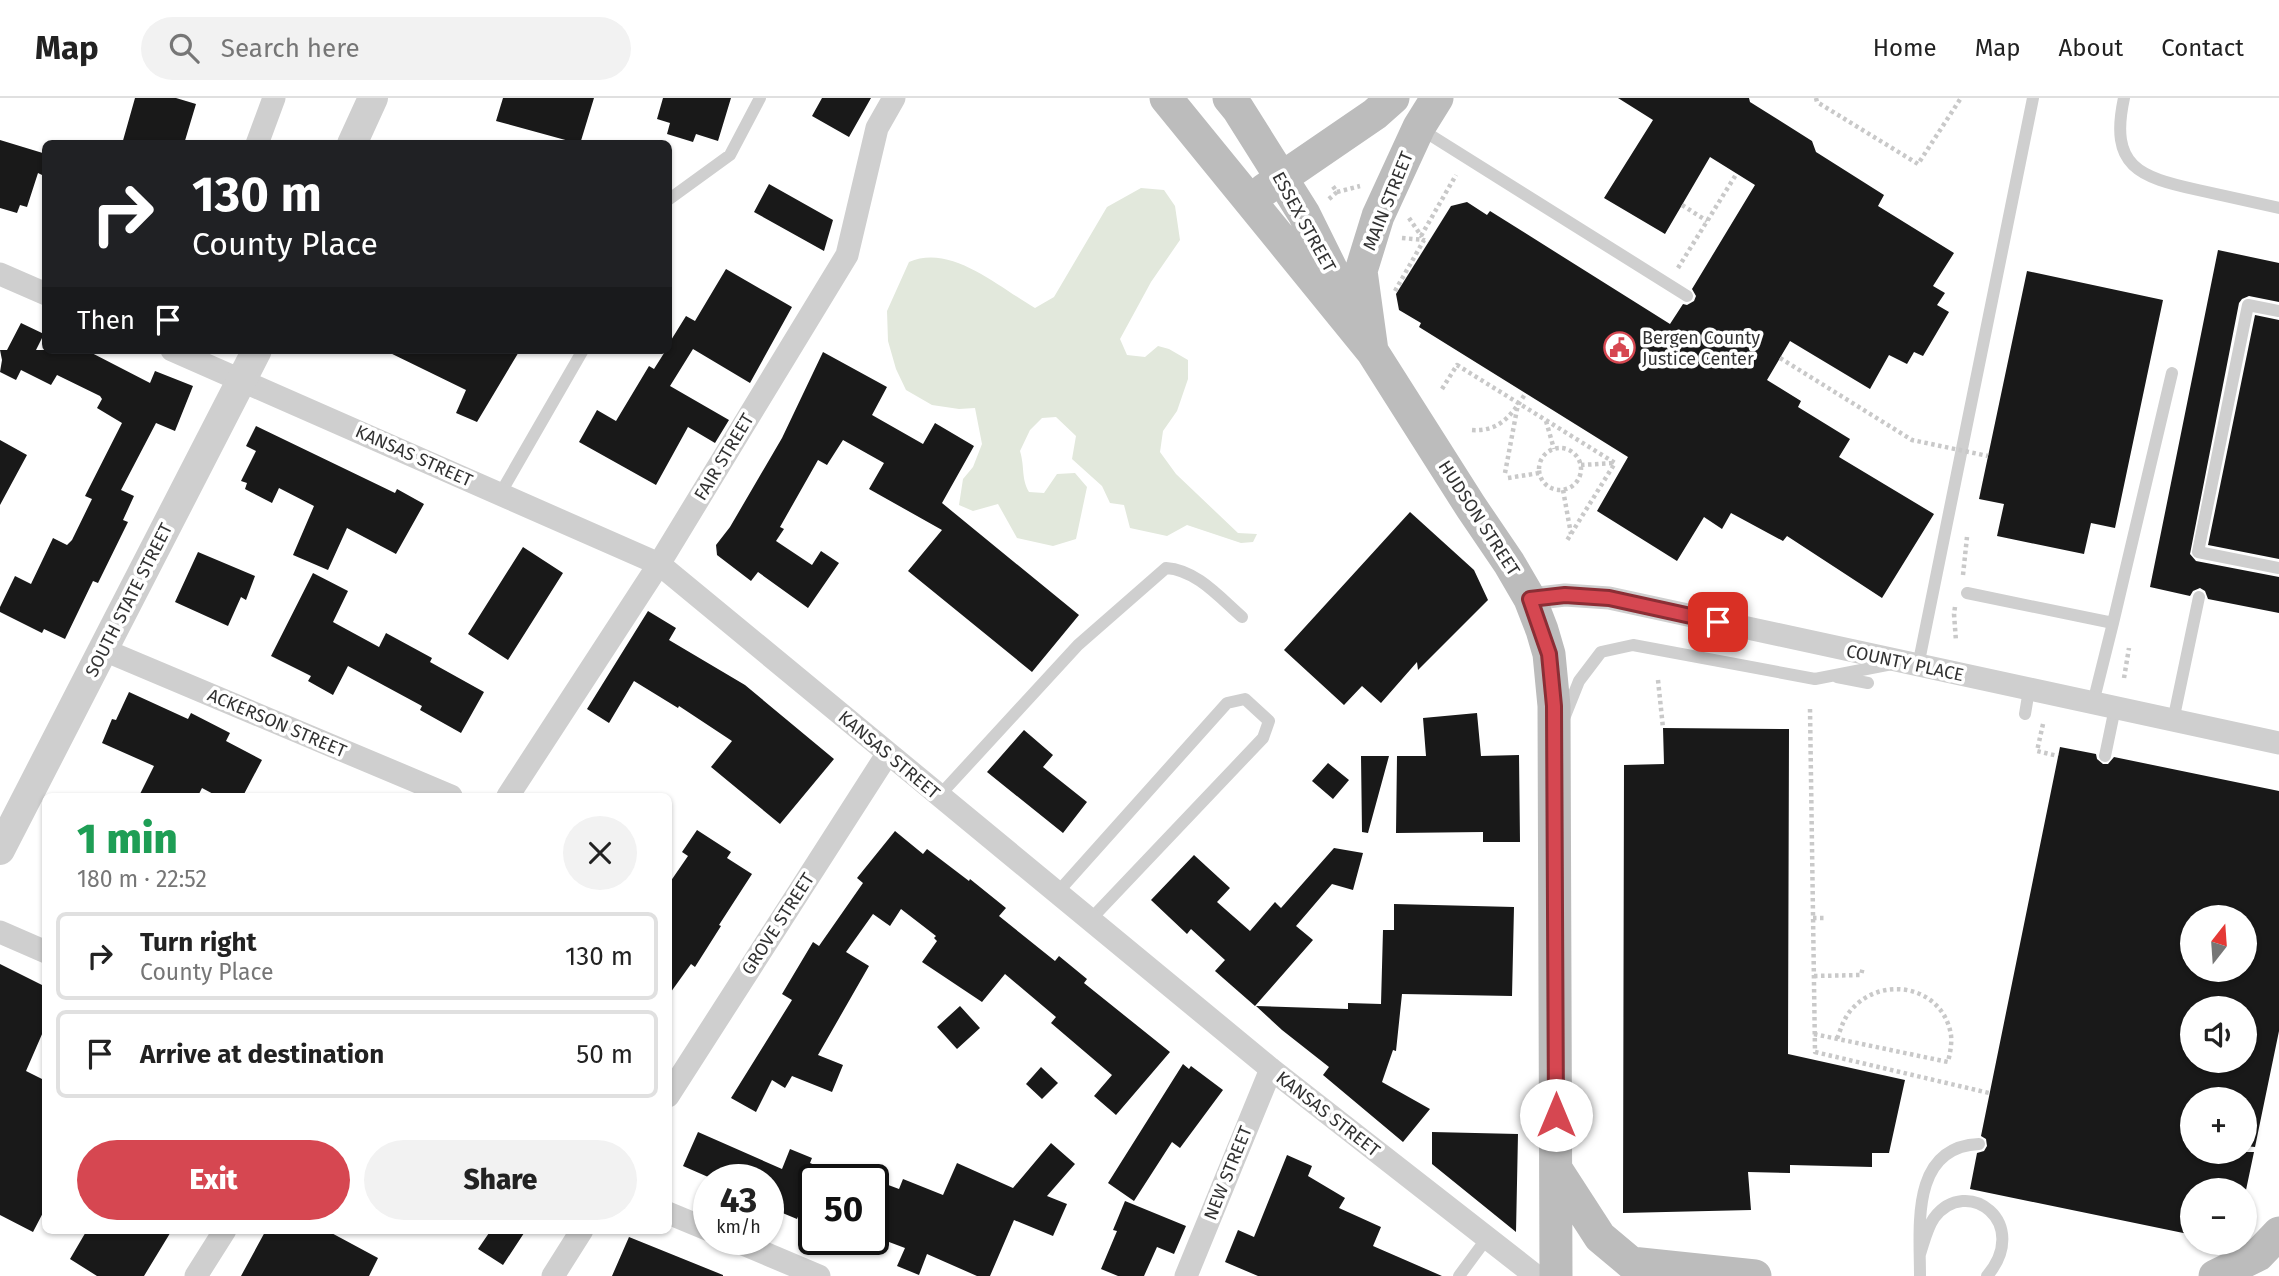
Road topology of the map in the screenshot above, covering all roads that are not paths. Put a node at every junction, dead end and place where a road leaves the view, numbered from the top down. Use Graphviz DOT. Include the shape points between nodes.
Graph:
graph roads {
  1 [pos="274,98"];
  2 [pos="373,98"];
  3 [pos="760,98"];
  4 [pos="894,98"];
  5 [pos="1166,98"];
  6 [pos="1228,98"];
  7 [pos="1393,98"];
  8 [pos="1437,98"];
  9 [pos="2033,98"];
  10 [pos="2124,98"];
  11 [pos="1419,127"];
  12 [pos="258,140"];
  13 [pos="354,140"];
  14 [pos="1280,178"];
  15 [pos="672,197"];
  16 [pos="1251,200"];
  17 [pos="2279,208"];
  18 [pos="0,274"];
  19 [pos="42,292"];
  20 [pos="1687,296"];
  21 [pos="2279,311"];
  22 [pos="1372,351"];
  23 [pos="182,354"];
  24 [pos="255,354"];
  25 [pos="581,354"];
  26 [pos="2172,373"];
  27 [pos="243,381"];
  28 [pos="500,494"];
  29 [pos="659,564"];
  30 [pos="2279,568"];
  31 [pos="1967,593"];
  32 [pos="2199,597"];
  33 [pos="1530,599"];
  34 [pos="1242,617"];
  35 [pos="2113,623"];
  36 [pos="104,650"];
  37 [pos="1910,664"];
  38 [pos="1830,676"];
  39 [pos="1868,683"];
  40 [pos="2029,690"];
  41 [pos="2104,706"];
  42 [pos="2025,714"];
  43 [pos="2173,721"];
  44 [pos="2279,743"];
  45 [pos="888,753"];
  46 [pos="2105,756"];
  47 [pos="444,793"];
  48 [pos="510,793"];
  49 [pos="939,796"];
  50 [pos="1555,796"];
  51 [pos="0,850"];
  52 [pos="1057,893"];
  53 [pos="1090,920"];
  54 [pos="0,933"];
  55 [pos="42,950"];
  56 [pos="1271,1069"];
  57 [pos="672,1090"];
  58 [pos="1979,1144"];
  59 [pos="1556,1169"];
  60 [pos="672,1215"];
  61 [pos="693,1223"];
  62 [pos="2279,1233"];
  63 [pos="222,1234"];
  64 [pos="579,1234"];
  65 [pos="1487,1238"];
  66 [pos="1920,1254"];
  67 [pos="769,1255"];
  68 [pos="196,1276"];
  69 [pos="553,1276"];
  70 [pos="819,1276"];
  71 [pos="1186,1276"];
  72 [pos="1459,1276"];
  73 [pos="1536,1276"];
  74 [pos="1556,1276"];
  75 [pos="1755,1276"];
  76 [pos="1920,1276"];
  77 [pos="1987,1276"];
  78 [pos="2215,1276"];
  1 -- 12 [label="street"];
  2 -- 13 [label="street"];
  3 -- 15 [label="lane" via="730,155"];
  4 -- 29 [label="street, FAIR STREET" via="877,128 847,255"];
  5 -- 16 [label="main road, HUDSON STREET"];
  6 -- 14 [label="main road, ESSEX STREET"];
  7 -- 14 [label="main road"];
  8 -- 11 [label="main road, MAIN STREET"];
  9 -- 37 [label="lane"];
  10 -- 17 [label="lane" via="2119,138 2138,172 2159,182"];
  11 -- 20 [label="lane"];
  11 -- 22 [label="main road, MAIN STREET" via="1378,216 1361,271"];
  14 -- 16 [label="main road"];
  14 -- 22 [label="main road, ESSEX STREET" via="1304,214"];
  16 -- 22 [label="main road, HUDSON STREET"];
  18 -- 19 [label="street"];
  21 -- 30 [label="lane" via="2248,305 2198,552"];
  22 -- 33 [label="main road, HUDSON STREET"];
  23 -- 27 [label="street, KANSAS STREET"];
  24 -- 27 [label="street, SOUTH STATE STREET"];
  25 -- 28 [label="lane"];
  26 -- 35 [label="lane"];
  27 -- 28 [label="street, KANSAS STREET"];
  27 -- 36 [label="street, SOUTH STATE STREET"];
  28 -- 29 [label="street, KANSAS STREET"];
  29 -- 45 [label="street, KANSAS STREET"];
  29 -- 48 [label="street, FAIR STREET"];
  31 -- 35 [label="lane"];
  32 -- 43 [label="lane"];
  33 -- 37 [label="street, COUNTY PLACE" via="1565,595 1609,598"];
  33 -- 50 [label="main road, HUDSON STREET" via="1549,654"];
  34 -- 49 [label="lane" via="1206,585 1180,569 1166,568 1078,645"];
  35 -- 41 [label="lane"];
  36 -- 47 [label="street, ACKERSON STREET"];
  36 -- 51 [label="street, SOUTH STATE STREET"];
  37 -- 38 [label="lane"];
  37 -- 40 [label="street, COUNTY PLACE"];
  38 -- 39 [label="lane"];
  38 -- 50 [label="lane" via="1815,679 1633,645 1601,652 1579,681 1563,721"];
  40 -- 41 [label="street, COUNTY PLACE"];
  40 -- 42 [label="lane"];
  41 -- 43 [label="street, COUNTY PLACE"];
  41 -- 46 [label="lane"];
  43 -- 44 [label="street, COUNTY PLACE"];
  45 -- 49 [label="street, KANSAS STREET"];
  45 -- 57 [label="street, GROVE STREET"];
  49 -- 52 [label="street, KANSAS STREET"];
  50 -- 59 [label="main road, HUDSON STREET"];
  52 -- 53 [label="street, KANSAS STREET"];
  52 -- 53 [label="lane" via="1227,703 1245,699 1269,721 1263,738"];
  53 -- 56 [label="street, KANSAS STREET"];
  54 -- 55 [label="street"];
  56 -- 65 [label="street, KANSAS STREET"];
  56 -- 71 [label="street, NEW STREET"];
  58 -- 66 [label="lane" via="1950,1152 1932,1171 1921,1197"];
  59 -- 74 [label="main road, HUDSON STREET"];
  59 -- 75 [label="main road" via="1600,1237 1631,1263"];
  60 -- 61 [label="street"];
  62 -- 78 [label="main road" via="2258,1255"];
  63 -- 68 [label="street"];
  64 -- 69 [label="street"];
  65 -- 72 [label="lane"];
  65 -- 73 [label="street, KANSAS STREET"];
  66 -- 76 [label="lane"];
  66 -- 77 [label="lane" via="1934,1218 1945,1208 1960,1202 1977,1203 1992,1210 2004,1237 2003,1249"];
  67 -- 70 [label="street"];
}
